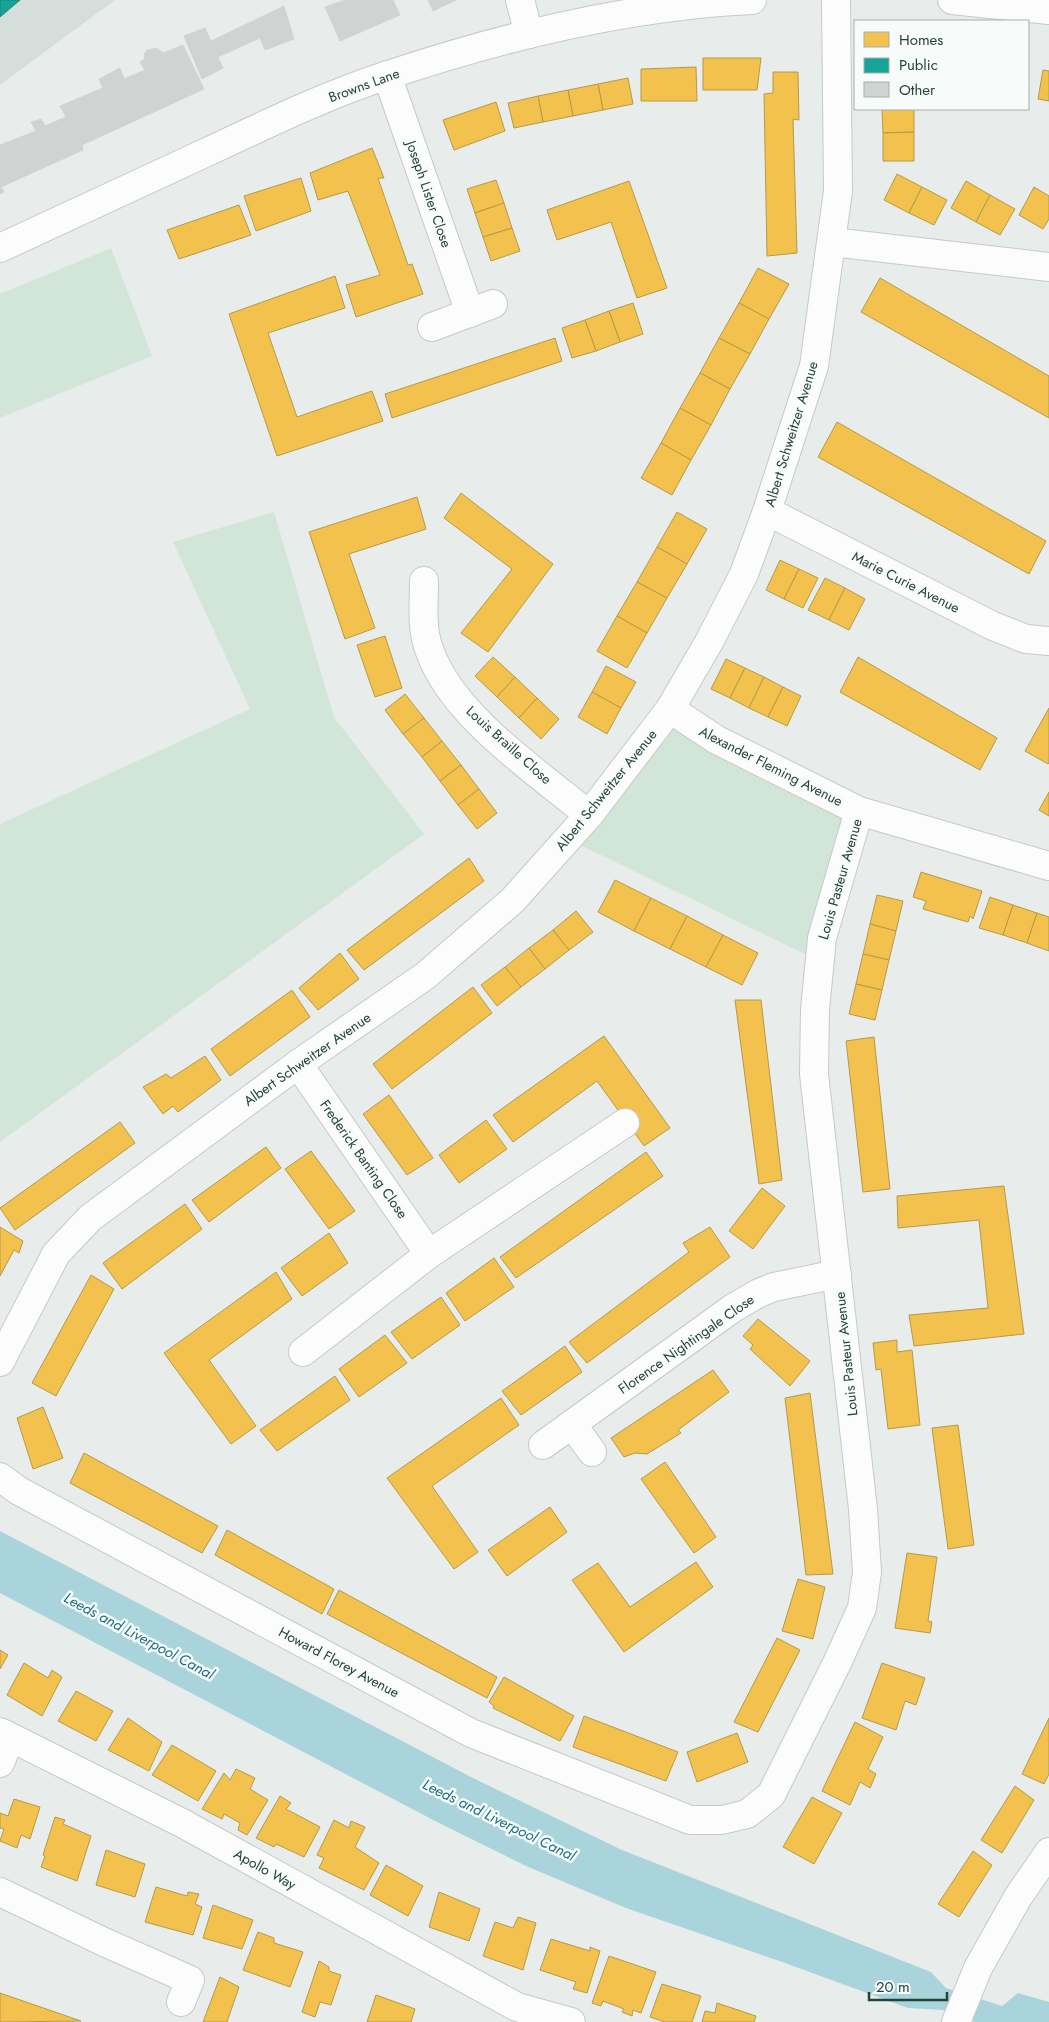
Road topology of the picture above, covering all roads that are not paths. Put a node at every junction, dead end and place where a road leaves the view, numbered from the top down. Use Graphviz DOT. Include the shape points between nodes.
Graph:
graph roads {
  1 [pos="520,0"];
  2 [pos="752,0"];
  3 [pos="836,0"];
  4 [pos="952,0"];
  5 [pos="1049,10"];
  6 [pos="529,34"];
  7 [pos="387,75"];
  8 [pos="832,242"];
  9 [pos="0,248"];
  10 [pos="1049,267"];
  11 [pos="432,326"];
  12 [pos="767,511"];
  13 [pos="424,581"];
  14 [pos="1049,641"];
  15 [pos="670,710"];
  16 [pos="859,811"];
  17 [pos="590,815"];
  18 [pos="1049,866"];
  19 [pos="298,1064"];
  20 [pos="625,1123"];
  21 [pos="430,1254"];
  22 [pos="837,1274"];
  23 [pos="303,1352"];
  24 [pos="0,1362"];
  25 [pos="572,1424"];
  26 [pos="543,1445"];
  27 [pos="592,1452"];
  28 [pos="0,1477"];
  29 [pos="5,1735"];
  30 [pos="0,1763"];
  31 [pos="690,1820"];
  32 [pos="1049,1852"];
  33 [pos="0,1892"];
  34 [pos="181,2002"];
  35 [pos="514,2014"];
  36 [pos="570,2022"];
  37 [pos="956,2022"];
  1 -- 6 [label="street"];
  2 -- 6 [label="street, Browns Lane" via="596,18"];
  3 -- 8 [label="street, Albert Schweitzer Avenue" via="838,191"];
  4 -- 5 [label="street"];
  6 -- 7 [label="street, Browns Lane"];
  7 -- 9 [label="street, Browns Lane" via="292,112"];
  7 -- 11 [label="street, Joseph Lister Close" via="482,309"];
  8 -- 10 [label="street"];
  8 -- 12 [label="street, Albert Schweitzer Avenue" via="814,366"];
  12 -- 14 [label="street, Marie Curie Avenue" via="994,626 1026,640"];
  12 -- 15 [label="street, Albert Schweitzer Avenue" via="744,574"];
  13 -- 17 [label="street, Louis Braille Close" via="424,631 443,681 474,718"];
  15 -- 16 [label="street, Alexander Fleming Avenue" via="717,740"];
  15 -- 17 [label="street, Albert Schweitzer Avenue"];
  16 -- 18 [label="street, Alexander Fleming Avenue"];
  16 -- 22 [label="street, Louis Pasteur Avenue" via="822,938 815,1010 814,1074"];
  17 -- 19 [label="street, Albert Schweitzer Avenue" via="513,900 425,976"];
  19 -- 21 [label="street, Frederick Banting Close"];
  19 -- 24 [label="street, Albert Schweitzer Avenue" via="90,1218 56,1254"];
  20 -- 21 [label="street"];
  21 -- 23 [label="street"];
  22 -- 25 [label="street, Florence Nightingale Close" via="758,1293"];
  22 -- 31 [label="street, Louis Pasteur Avenue" via="863,1509 867,1572 862,1608 771,1796 747,1814 722,1820"];
  25 -- 26 [label="street, Florence Nightingale Close"];
  25 -- 27 [label="street"];
  28 -- 31 [label="street, Howard Florey Avenue" via="18,1491 471,1733"];
  29 -- 30 [label="street, Apollo Way"];
  29 -- 35 [label="street, Apollo Way" via="182,1823"];
  32 -- 37 [label="street" via="1018,1897 978,1968"];
  33 -- 34 [label="street" via="190,1980"];
  35 -- 36 [label="street, Apollo Way"];
}
